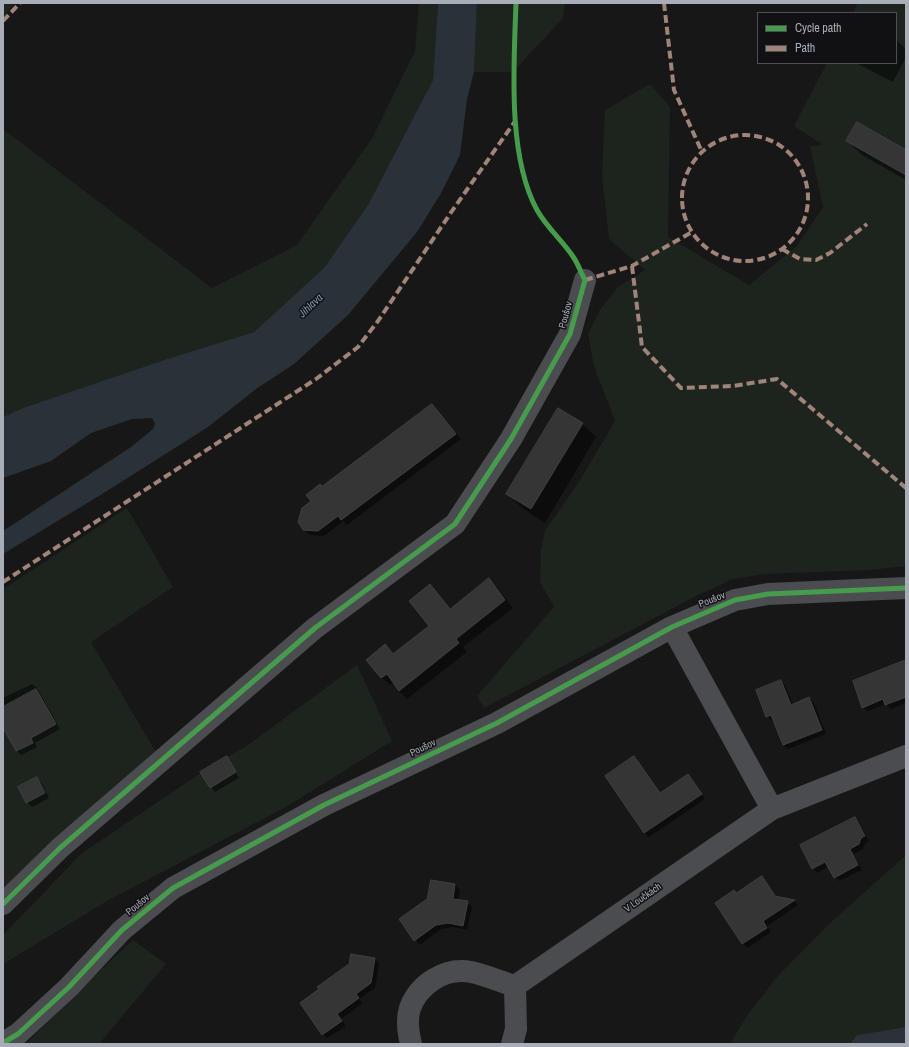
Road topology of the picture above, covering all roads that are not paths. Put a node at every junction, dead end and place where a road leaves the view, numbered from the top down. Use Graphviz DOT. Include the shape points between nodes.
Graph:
graph roads {
  1 [pos="585,280"];
  2 [pos="906,588"];
  3 [pos="672,627"];
  4 [pos="906,756"];
  5 [pos="772,809"];
  6 [pos="3,904"];
  7 [pos="515,986"];
  8 [pos="3,1043"];
  9 [pos="411,1044"];
  10 [pos="512,1044"];
  1 -- 6 [label="street, Poušov" via="570,334 511,439 455,524 315,628 60,848"];
  2 -- 3 [label="street, Poušov" via="768,594 736,600"];
  3 -- 5 [label="street"];
  3 -- 8 [label="street, Poušov" via="497,723 324,805 173,888 122,930 69,987 18,1034"];
  4 -- 5 [label="street, V Loučkách"];
  5 -- 7 [label="street, V Loučkách"];
  7 -- 9 [label="street" via="471,972 458,971 434,979 423,987 410,1008 408,1034"];
  7 -- 10 [label="street" via="516,1029"];
}
